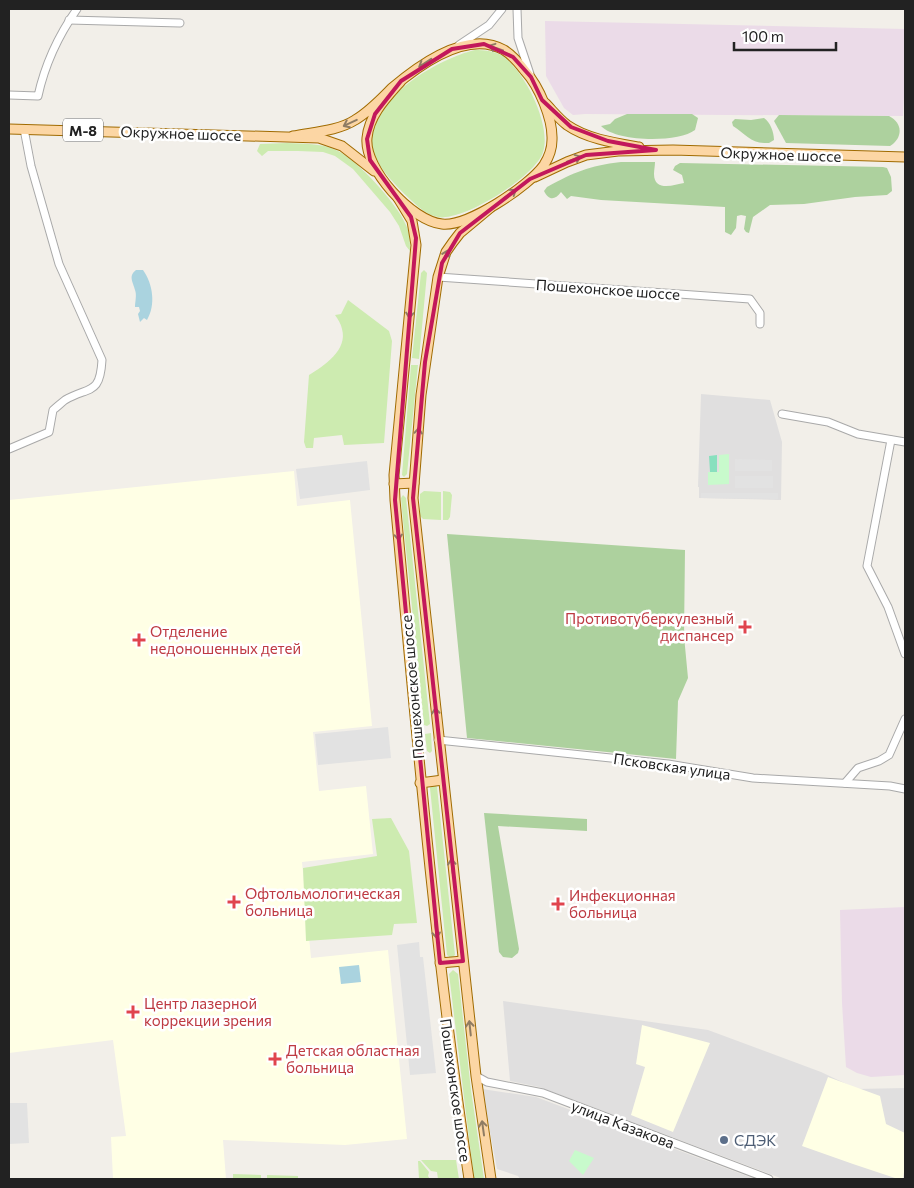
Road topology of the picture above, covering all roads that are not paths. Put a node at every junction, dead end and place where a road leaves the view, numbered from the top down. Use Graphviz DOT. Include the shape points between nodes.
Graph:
graph roads {
  1 [pos="77,9"];
  2 [pos="502,9"];
  3 [pos="517,9"];
  4 [pos="69,20"];
  5 [pos="180,23"];
  6 [pos="452,49"];
  7 [pos="531,77"];
  8 [pos="401,81"];
  9 [pos="9,95"];
  10 [pos="542,100"];
  11 [pos="9,128"];
  12 [pos="24,129"];
  13 [pos="293,136"];
  14 [pos="656,150"];
  15 [pos="905,157"];
  16 [pos="382,178"];
  17 [pos="530,180"];
  18 [pos="398,198"];
  19 [pos="490,208"];
  20 [pos="438,277"];
  21 [pos="760,324"];
  22 [pos="782,414"];
  23 [pos="891,440"];
  24 [pos="905,442"];
  25 [pos="9,449"];
  26 [pos="414,483"];
  27 [pos="394,484"];
  28 [pos="905,654"];
  29 [pos="905,719"];
  30 [pos="438,740"];
  31 [pos="443,780"];
  32 [pos="420,783"];
  33 [pos="845,783"];
  34 [pos="905,789"];
  35 [pos="463,961"];
  36 [pos="440,963"];
  37 [pos="476,1076"];
  38 [pos="493,1178"];
  39 [pos="469,1179"];
  40 [pos="770,1179"];
  1 -- 4 [label="street"];
  2 -- 6 [label="street" via="485,28"];
  3 -- 7 [label="street" via="518,38"];
  4 -- 5 [label="street"];
  4 -- 9 [label="street" via="48,62 38,96"];
  7 -- 6 [label="main road, Окружное шоссе, one-way" via="513,57 498,47 478,44"];
  6 -- 8 [label="main road, Окружное шоссе, one-way" via="428,61"];
  7 -- 10 [label="main road, Окружное шоссе"];
  8 -- 13 [label="main road, Окружное шоссе, one-way" via="352,122"];
  8 -- 16 [label="main road, Окружное шоссе" via="375,114 368,133 369,156"];
  10 -- 14 [label="main road, Окружное шоссе" via="566,124 580,132"];
  10 -- 17 [label="main road, Окружное шоссе" via="551,126 552,142 544,164"];
  11 -- 12 [label="main road, Окружное шоссе / М-8"];
  12 -- 13 [label="main road, Окружное шоссе / М-8"];
  12 -- 25 [label="street" via="31,166 59,264 102,360 101,374 93,389 66,400 53,410 49,432"];
  13 -- 16 [label="main road, Окружное шоссе" via="334,142"];
  14 -- 15 [label="main road, Окружное шоссе"];
  17 -- 14 [label="main road, Окружное шоссе, one-way" via="586,155"];
  16 -- 18 [label="main road, Окружное шоссе"];
  19 -- 17 [label="main road, Окружное шоссе, one-way"];
  18 -- 19 [label="main road, Окружное шоссе" via="426,219 443,224 466,219"];
  18 -- 27 [label="main road, Пошехонское шоссе, one-way" via="412,221 416,245"];
  20 -- 19 [label="main road, Пошехонское шоссе, one-way" via="453,242"];
  20 -- 21 [label="street, Пошехонское шоссе" via="750,299 760,313"];
  26 -- 20 [label="main road, Пошехонское шоссе, one-way" via="422,386"];
  22 -- 23 [label="street" via="828,422 858,434"];
  23 -- 24 [label="street"];
  23 -- 28 [label="street" via="867,566 888,607"];
  26 -- 27 [label="main road"];
  30 -- 26 [label="main road, Пошехонское шоссе, one-way" via="416,533"];
  27 -- 32 [label="main road, Пошехонское шоссе, one-way"];
  29 -- 33 [label="street" via="889,755 858,768"];
  30 -- 31 [label="main road, Пошехонское шоссе"];
  30 -- 33 [label="street, Псковская улица" via="668,764 753,778"];
  31 -- 32 [label="main road"];
  35 -- 31 [label="main road, Пошехонское шоссе, one-way"];
  32 -- 36 [label="main road, Пошехонское шоссе, one-way"];
  33 -- 34 [label="street, Псковская улица"];
  35 -- 36 [label="main road"];
  37 -- 35 [label="main road, Пошехонское шоссе, one-way"];
  36 -- 39 [label="main road, Пошехонское шоссе"];
  38 -- 37 [label="main road, Пошехонское шоссе, one-way"];
  37 -- 40 [label="street, улица Казакова" via="486,1082 542,1093"];
}
